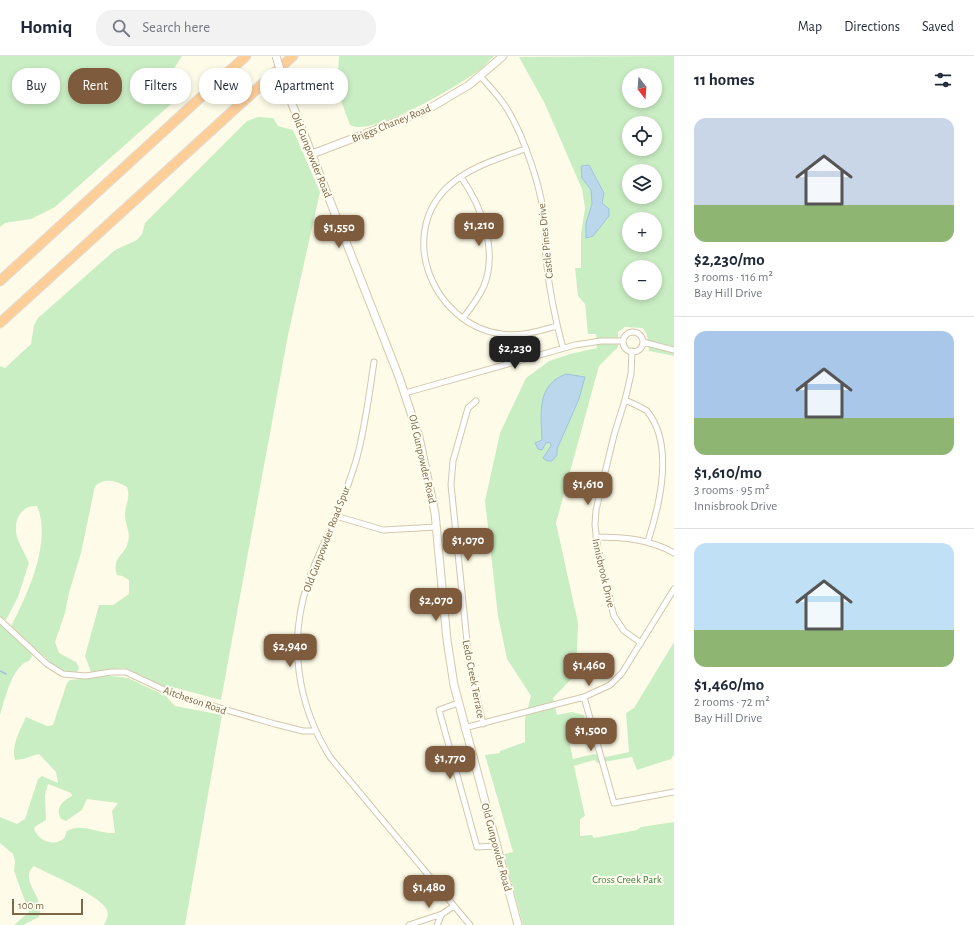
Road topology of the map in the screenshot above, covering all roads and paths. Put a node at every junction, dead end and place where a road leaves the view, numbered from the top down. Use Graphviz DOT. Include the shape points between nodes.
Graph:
graph roads {
  1 [pos="246,56"];
  2 [pos="276,56"];
  3 [pos="293,56"];
  4 [pos="503,56"];
  5 [pos="480,76"];
  6 [pos="525,149"];
  7 [pos="312,154"];
  8 [pos="462,177"];
  9 [pos="0,281"];
  10 [pos="463,318"];
  11 [pos="0,323"];
  12 [pos="557,326"];
  13 [pos="623,341"];
  14 [pos="643,342"];
  15 [pos="564,348"];
  16 [pos="674,350"];
  17 [pos="632,351"];
  18 [pos="374,362"];
  19 [pos="405,393"];
  20 [pos="476,400"];
  21 [pos="625,400"];
  22 [pos="665,432"];
  23 [pos="668,473"];
  24 [pos="336,516"];
  25 [pos="437,527"];
  26 [pos="596,537"];
  27 [pos="648,542"];
  28 [pos="674,553"];
  29 [pos="674,589"];
  30 [pos="0,620"];
  31 [pos="297,636"];
  32 [pos="641,643"];
  33 [pos="297,650"];
  34 [pos="584,697"];
  35 [pos="458,703"];
  36 [pos="483,724"];
  37 [pos="464,728"];
  38 [pos="315,731"];
  39 [pos="674,792"];
  40 [pos="496,846"];
  41 [pos="454,906"];
  42 [pos="442,914"];
  43 [pos="409,925"];
  44 [pos="437,925"];
  45 [pos="470,925"];
  46 [pos="518,925"];
  1 -- 9 [label="highway"];
  2 -- 7 [label="main road, Old Gunpowder Road, bridge"];
  3 -- 11 [label="highway"];
  4 -- 5 [label="main road, Briggs Chaney Road"];
  5 -- 6 [label="street, Castle Pines Drive" via="511,115"];
  5 -- 7 [label="main road, Briggs Chaney Road" via="412,117"];
  6 -- 8 [label="street" via="479,167"];
  6 -- 12 [label="street, Castle Pines Drive" via="544,215 547,268"];
  7 -- 19 [label="main road, Old Gunpowder Road"];
  8 -- 10 [label="street" via="482,215 488,261 483,287"];
  8 -- 10 [label="street" via="451,184 432,210 423,243 427,267 437,293"];
  10 -- 12 [label="street" via="480,328 510,335 533,333"];
  12 -- 15 [label="street, Castle Pines Drive"];
  13 -- 14 [label="street" via="628,333 634,332 640,334"];
  13 -- 15 [label="street" via="601,341"];
  13 -- 17 [label="street" via="625,347"];
  14 -- 16 [label="street"];
  14 -- 17 [label="street" via="638,350"];
  15 -- 19 [label="street"];
  17 -- 21 [label="street, Innisbrook Drive" via="631,374"];
  18 -- 24 [label="street, Old Gunpowder Road Spur" via="356,460"];
  19 -- 25 [label="main road, Old Gunpowder Road" via="425,459"];
  20 -- 36 [label="street, Ledo Creek Terrace" via="468,408 453,461 451,485 469,661"];
  21 -- 22 [label="street" via="646,411 658,421"];
  21 -- 26 [label="street, Innisbrook Drive" via="596,510"];
  23 -- 27 [label="street"];
  24 -- 25 [label="street" via="383,530"];
  24 -- 31 [label="street, Old Gunpowder Road Spur" via="307,584"];
  25 -- 35 [label="main road, Old Gunpowder Road" via="448,645"];
  26 -- 27 [label="street"];
  26 -- 32 [label="street, Innisbrook Drive" via="614,616 624,631"];
  27 -- 28 [label="street"];
  29 -- 32 [label="street"];
  30 -- 38 [label="street, Aitcheson Road" via="47,664 63,674 83,676 126,672 174,695 275,724 303,731"];
  31 -- 33 [label="street, Old Gunpowder Road Spur"];
  31 -- 33 [label="street" via="308,637 310,644"];
  32 -- 34 [label="street" via="617,680 604,690"];
  33 -- 38 [label="street, Old Gunpowder Road Spur" via="302,694"];
  34 -- 36 [label="street"];
  34 -- 39 [label="street" via="614,803"];
  35 -- 37 [label="main road, Old Gunpowder Road"];
  35 -- 40 [label="street" via="439,710 477,847"];
  36 -- 37 [label="street"];
  37 -- 40 [label="main road, Old Gunpowder Road"];
  38 -- 41 [label="street, Old Gunpowder Road Spur" via="330,757"];
  40 -- 46 [label="main road, Old Gunpowder Road"];
  41 -- 42 [label="street"];
  41 -- 45 [label="street, Old Gunpowder Road Spur"];
  42 -- 43 [label="street"];
  42 -- 44 [label="street"];
}
